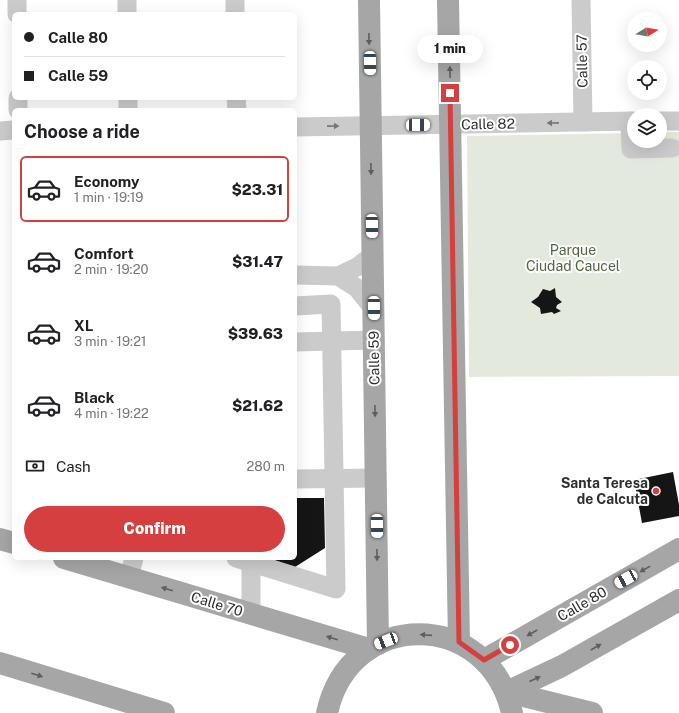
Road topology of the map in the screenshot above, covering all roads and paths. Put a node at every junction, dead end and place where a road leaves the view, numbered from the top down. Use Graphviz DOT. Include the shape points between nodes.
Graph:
graph roads {
  1 [pos="17,0"];
  2 [pos="127,0"];
  3 [pos="235,0"];
  4 [pos="369,0"];
  5 [pos="448,0"];
  6 [pos="581,0"];
  7 [pos="17,12"];
  8 [pos="127,12"];
  9 [pos="235,12"];
  10 [pos="627,121"];
  11 [pos="667,121"];
  12 [pos="679,121"];
  13 [pos="583,122"];
  14 [pos="450,124"];
  15 [pos="371,125"];
  16 [pos="297,127"];
  17 [pos="12,130"];
  18 [pos="0,131"];
  19 [pos="631,148"];
  20 [pos="672,148"];
  21 [pos="373,255"];
  22 [pos="297,275"];
  23 [pos="338,276"];
  24 [pos="297,306"];
  25 [pos="374,308"];
  26 [pos="374,340"];
  27 [pos="332,341"];
  28 [pos="297,342"];
  29 [pos="376,478"];
  30 [pos="297,479"];
  31 [pos="334,479"];
  32 [pos="0,539"];
  33 [pos="12,542"];
  34 [pos="679,549"];
  35 [pos="78,560"];
  36 [pos="246,560"];
  37 [pos="132,568"];
  38 [pos="679,600"];
  39 [pos="251,614"];
  40 [pos="459,642"];
  41 [pos="374,646"];
  42 [pos="484,660"];
  43 [pos="0,663"];
  44 [pos="562,666"];
  45 [pos="507,692"];
  46 [pos="566,706"];
  47 [pos="130,708"];
  48 [pos="164,713"];
  49 [pos="327,713"];
  50 [pos="512,713"];
  51 [pos="592,713"];
  1 -- 7 [label="street"];
  2 -- 8 [label="street"];
  3 -- 9 [label="street"];
  4 -- 15 [label="main road, Calle 59, one-way"];
  14 -- 5 [label="main road, one-way"];
  6 -- 13 [label="street, Calle 57"];
  10 -- 13 [label="street, Calle 82"];
  11 -- 12 [label="street"];
  13 -- 14 [label="street, Calle 82, one-way"];
  14 -- 15 [label="street, Calle 82"];
  14 -- 40 [label="main road"];
  16 -- 15 [label="street, Calle 82, one-way"];
  15 -- 21 [label="main road, Calle 59, one-way"];
  17 -- 18 [label="street"];
  19 -- 20 [label="street"];
  21 -- 23 [label="street"];
  21 -- 25 [label="main road, Calle 59"];
  22 -- 23 [label="street"];
  23 -- 25 [label="street" via="357,288"];
  24 -- 27 [label="street" via="331,304"];
  25 -- 26 [label="main road, Calle 59"];
  26 -- 27 [label="street"];
  26 -- 29 [label="main road, Calle 59, one-way"];
  27 -- 28 [label="street"];
  27 -- 31 [label="street"];
  29 -- 31 [label="street"];
  29 -- 41 [label="main road, Calle 59, one-way"];
  30 -- 31 [label="street"];
  31 -- 36 [label="street" via="336,589"];
  32 -- 33 [label="main road"];
  34 -- 42 [label="main road, Calle 80, one-way"];
  35 -- 37 [label="main road, Calle 70"];
  36 -- 39 [label="street"];
  39 -- 37 [label="main road, Calle 70, one-way"];
  44 -- 38 [label="main road, one-way"];
  41 -- 39 [label="main road, Calle 70, one-way"];
  40 -- 41 [label="main road, one-way" via="427,634 399,637"];
  40 -- 42 [label="main road"];
  41 -- 49 [label="main road" via="358,657 341,677"];
  42 -- 45 [label="main road"];
  43 -- 47 [label="main road, one-way"];
  45 -- 44 [label="main road, one-way"];
  44 -- 46 [label="main road" via="556,678 558,692"];
  45 -- 46 [label="main road"];
  45 -- 50 [label="main road"];
  46 -- 51 [label="main road"];
  47 -- 48 [label="main road"];
}
